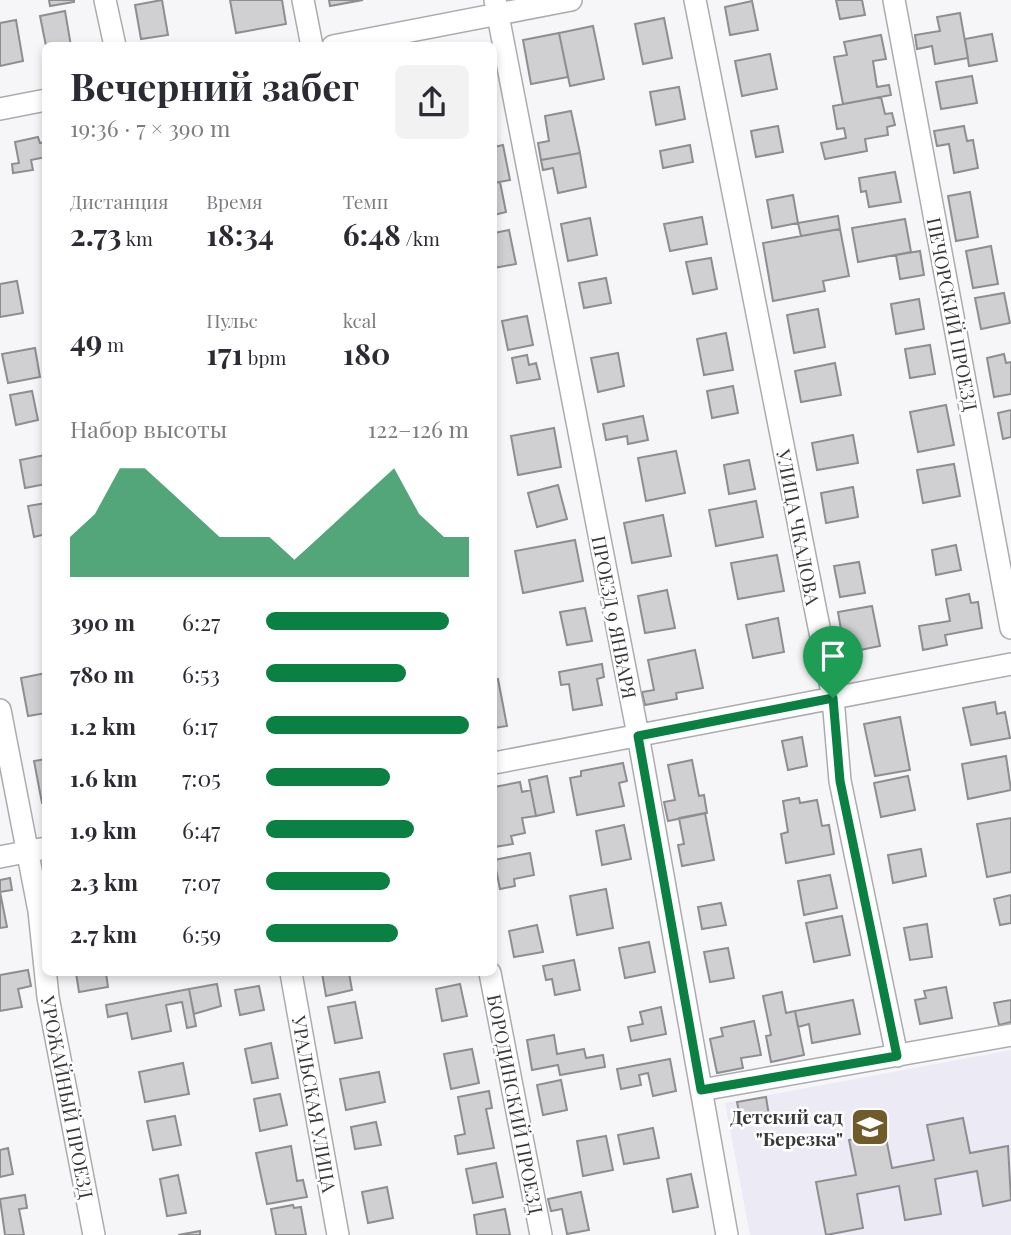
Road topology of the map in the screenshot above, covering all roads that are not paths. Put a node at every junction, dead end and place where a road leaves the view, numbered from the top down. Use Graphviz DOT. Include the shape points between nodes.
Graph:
graph roads {
  1 [pos="105,0"];
  2 [pos="303,0"];
  3 [pos="571,0"];
  4 [pos="695,0"];
  5 [pos="894,0"];
  6 [pos="496,7"];
  7 [pos="114,42"];
  8 [pos="311,42"];
  9 [pos="349,42"];
  10 [pos="42,101"];
  11 [pos="0,109"];
  12 [pos="1011,628"];
  13 [pos="1011,664"];
  14 [pos="833,698"];
  15 [pos="0,710"];
  16 [pos="638,736"];
  17 [pos="497,762"];
  18 [pos="37,850"];
  19 [pos="0,857"];
  20 [pos="42,940"];
  21 [pos="46,976"];
  22 [pos="292,976"];
  23 [pos="491,976"];
  24 [pos="1011,1035"];
  25 [pos="897,1056"];
  26 [pos="701,1090"];
  27 [pos="94,1235"];
  28 [pos="338,1235"];
  29 [pos="541,1235"];
  30 [pos="727,1235"];
  1 -- 7 [label="street"];
  2 -- 8 [label="street"];
  3 -- 6 [label="street"];
  4 -- 14 [label="street, УЛИЦА ЧКАЛОВА"];
  5 -- 12 [label="street, ПЕЧОРСКИЙ ПРОЕЗД"];
  6 -- 9 [label="street"];
  6 -- 16 [label="street, ПРОЕЗД 9 ЯНВАРЯ"];
  10 -- 11 [label="street"];
  13 -- 14 [label="street"];
  14 -- 16 [label="street"];
  14 -- 25 [label="street, УЛИЦА ЧКАЛОВА" via="840,781"];
  15 -- 18 [label="street, УРОЖАЙНЫЙ ПРОЕЗД"];
  16 -- 17 [label="street"];
  16 -- 26 [label="street, ПРОЕЗД 9 ЯНВАРЯ"];
  18 -- 19 [label="street"];
  18 -- 20 [label="street, УРОЖАЙНЫЙ ПРОЕЗД"];
  21 -- 27 [label="street, УРОЖАЙНЫЙ ПРОЕЗД"];
  22 -- 28 [label="street, УРАЛЬСКАЯ УЛИЦА"];
  23 -- 29 [label="street, БОРОДИНСКИЙ ПРОЕЗД"];
  24 -- 25 [label="street"];
  25 -- 26 [label="street"];
  26 -- 30 [label="street, ПРОЕЗД 9 ЯНВАРЯ"];
}
